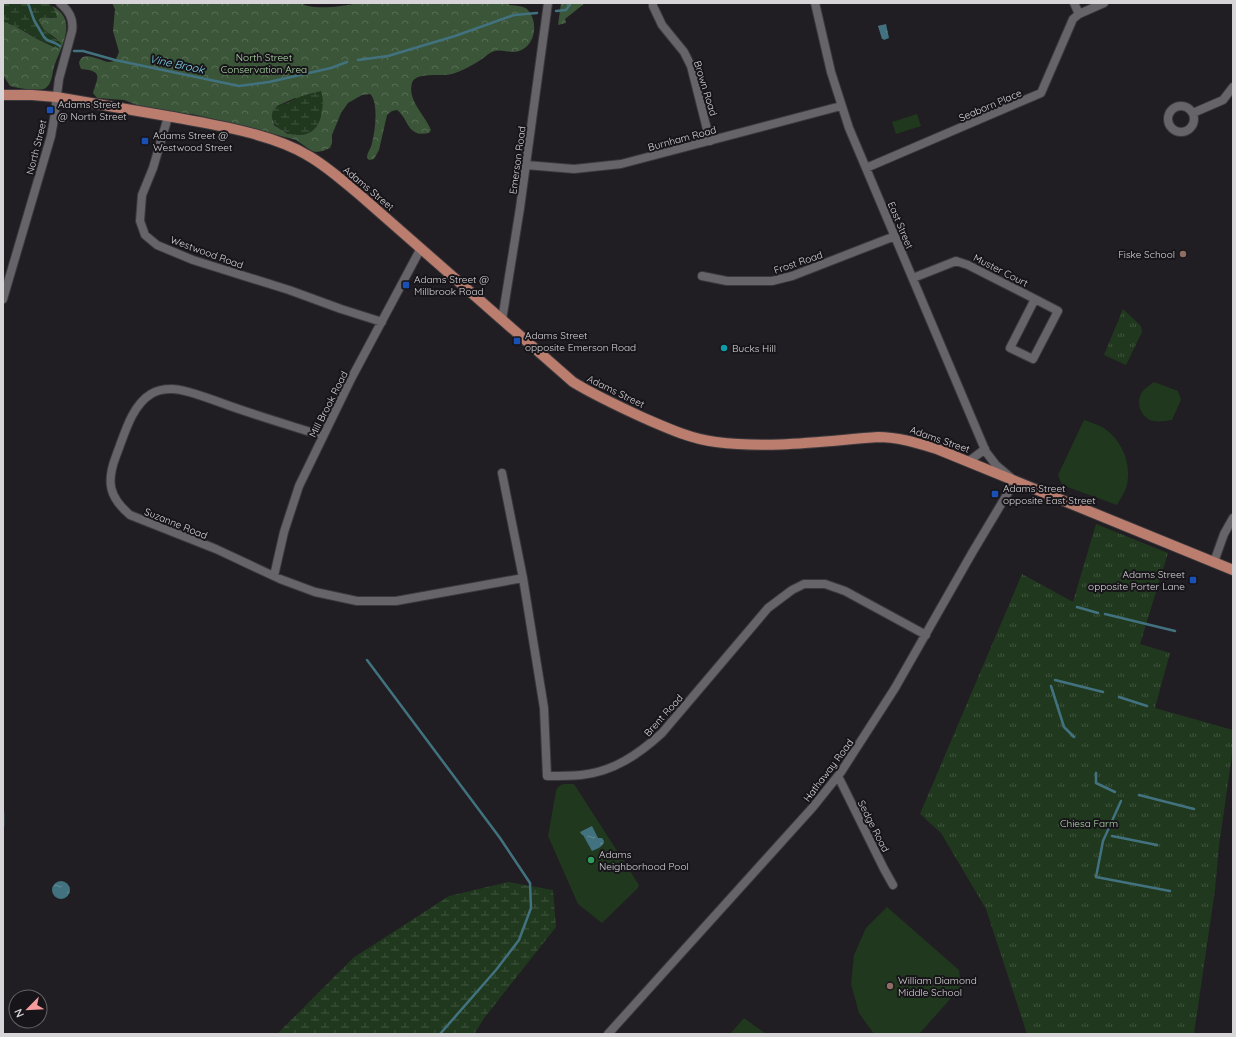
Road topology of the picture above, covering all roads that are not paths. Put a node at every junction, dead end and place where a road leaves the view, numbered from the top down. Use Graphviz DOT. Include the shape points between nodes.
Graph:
graph roads {
  1 [pos="60,3"];
  2 [pos="548,3"];
  3 [pos="653,3"];
  4 [pos="815,3"];
  5 [pos="1074,3"];
  6 [pos="1104,3"];
  7 [pos="1079,14"];
  8 [pos="1233,87"];
  9 [pos="3,95"];
  10 [pos="56,97"];
  11 [pos="841,106"];
  12 [pos="1193,113"];
  13 [pos="168,117"];
  14 [pos="710,141"];
  15 [pos="526,166"];
  16 [pos="866,168"];
  17 [pos="895,236"];
  18 [pos="420,248"];
  19 [pos="702,276"];
  20 [pos="913,278"];
  21 [pos="3,298"];
  22 [pos="1035,299"];
  23 [pos="502,320"];
  24 [pos="382,322"];
  25 [pos="323,436"];
  26 [pos="985,449"];
  27 [pos="968,462"];
  28 [pos="502,473"];
  29 [pos="1015,481"];
  30 [pos="1233,518"];
  31 [pos="1214,562"];
  32 [pos="1233,570"];
  33 [pos="274,576"];
  34 [pos="523,578"];
  35 [pos="926,635"];
  36 [pos="838,776"];
  37 [pos="893,885"];
  38 [pos="608,1034"];
  1 -- 10 [label="street, North Street" via="70,15 73,28"];
  2 -- 15 [label="street, Emerson Road"];
  3 -- 14 [label="street, Brown Road" via="662,25 684,52 691,66"];
  4 -- 11 [label="street, East Street"];
  5 -- 7 [label="street"];
  6 -- 7 [label="street"];
  7 -- 16 [label="street, Seaborn Place" via="1071,23 1041,93"];
  8 -- 12 [label="street" via="1223,100"];
  9 -- 10 [label="main road, Adams Street"];
  10 -- 13 [label="main road, Adams Street"];
  10 -- 21 [label="street, North Street" via="51,136"];
  11 -- 14 [label="street, Burnham Road"];
  11 -- 16 [label="street, East Street"];
  13 -- 18 [label="main road, Adams Street" via="202,122 262,137 307,155 361,196"];
  13 -- 24 [label="street, Westwood Road" via="142,195 140,221 145,235 157,245 193,260"];
  14 -- 15 [label="street, Burnham Road" via="621,164 574,169"];
  15 -- 23 [label="street, Emerson Road"];
  16 -- 17 [label="street, East Street"];
  17 -- 19 [label="street, Frost Road" via="792,276 772,281 727,281"];
  17 -- 20 [label="street, East Street"];
  18 -- 23 [label="main road, Adams Street"];
  18 -- 24 [label="street, Mill Brook Road"];
  20 -- 22 [label="street, Muster Court" via="956,261"];
  20 -- 26 [label="street, East Street"];
  22 -- 22 [label="street, Muster Court" via="1058,311 1033,359 1010,348"];
  23 -- 27 [label="main road, Adams Street" via="573,382 596,396 664,427 694,437 716,442 758,444 892,437 937,449"];
  24 -- 25 [label="street, Mill Brook Road"];
  25 -- 33 [label="street, Mill Brook Road" via="299,486 284,532"];
  25 -- 33 [label="street, Suzanne Road" via="196,395 173,389 159,390 140,403 114,461 110,485 115,499 130,515 216,549"];
  26 -- 27 [label="street"];
  26 -- 29 [label="street, East Street" via="996,465"];
  27 -- 29 [label="main road, Adams Street"];
  28 -- 34 [label="street, Brent Road"];
  29 -- 31 [label="main road, Adams Street"];
  29 -- 35 [label="street, Hathaway Road"];
  30 -- 31 [label="street"];
  31 -- 32 [label="main road, Adams Street"];
  33 -- 34 [label="street, Suzanne Road" via="315,592 357,601 396,601"];
  34 -- 35 [label="street, Brent Road" via="544,708 547,776 582,775 607,770 646,748 662,733 768,608 804,584 825,584 845,591"];
  35 -- 36 [label="street, Hathaway Road" via="875,721"];
  36 -- 37 [label="street, Sedge Road"];
  36 -- 38 [label="street, Hathaway Road" via="813,808"];
}
